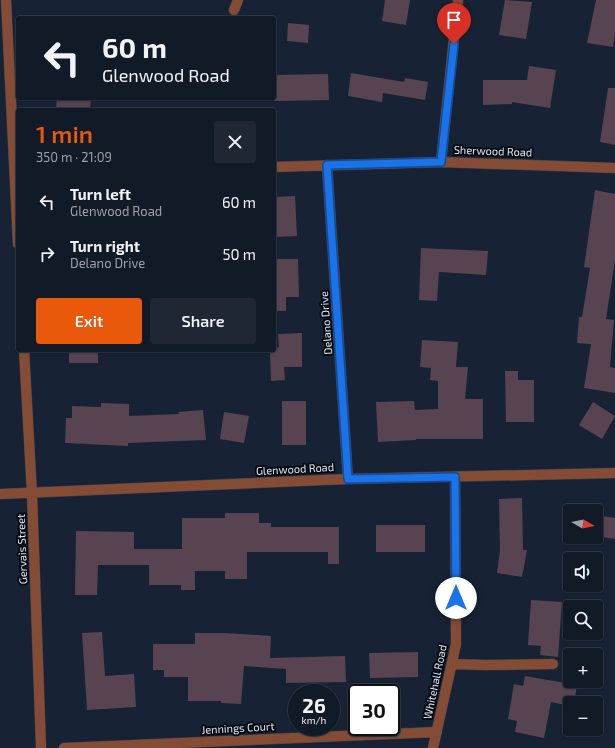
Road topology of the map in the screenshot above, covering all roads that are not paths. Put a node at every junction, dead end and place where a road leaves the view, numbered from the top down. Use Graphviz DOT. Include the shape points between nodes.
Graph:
graph roads {
  1 [pos="6,0"];
  2 [pos="458,0"];
  3 [pos="4,45"];
  4 [pos="441,162"];
  5 [pos="327,165"];
  6 [pos="276,166"];
  7 [pos="615,168"];
  8 [pos="16,175"];
  9 [pos="24,352"];
  10 [pos="615,472"];
  11 [pos="455,477"];
  12 [pos="348,479"];
  13 [pos="0,494"];
  14 [pos="32,494"];
  15 [pos="452,664"];
  16 [pos="553,664"];
  17 [pos="437,732"];
  18 [pos="41,748"];
  19 [pos="64,748"];
  20 [pos="433,748"];
  1 -- 3 [label="street"];
  2 -- 4 [label="street"];
  3 -- 8 [label="street"];
  4 -- 5 [label="street, Sherwood Road"];
  4 -- 7 [label="street, Sherwood Road"];
  5 -- 6 [label="street, Sherwood Road"];
  5 -- 12 [label="street, Delano Drive"];
  9 -- 14 [label="street, Gervais Street"];
  10 -- 11 [label="street, Glenwood Road"];
  11 -- 12 [label="street, Glenwood Road"];
  11 -- 15 [label="street, Whitehall Road" via="456,644"];
  12 -- 14 [label="street, Glenwood Road"];
  13 -- 14 [label="street, Glenwood Road"];
  14 -- 18 [label="street, Gervais Street"];
  15 -- 16 [label="street"];
  15 -- 17 [label="street, Whitehall Road"];
  17 -- 19 [label="street, Jennings Court"];
  17 -- 20 [label="street, Whitehall Road"];
}
